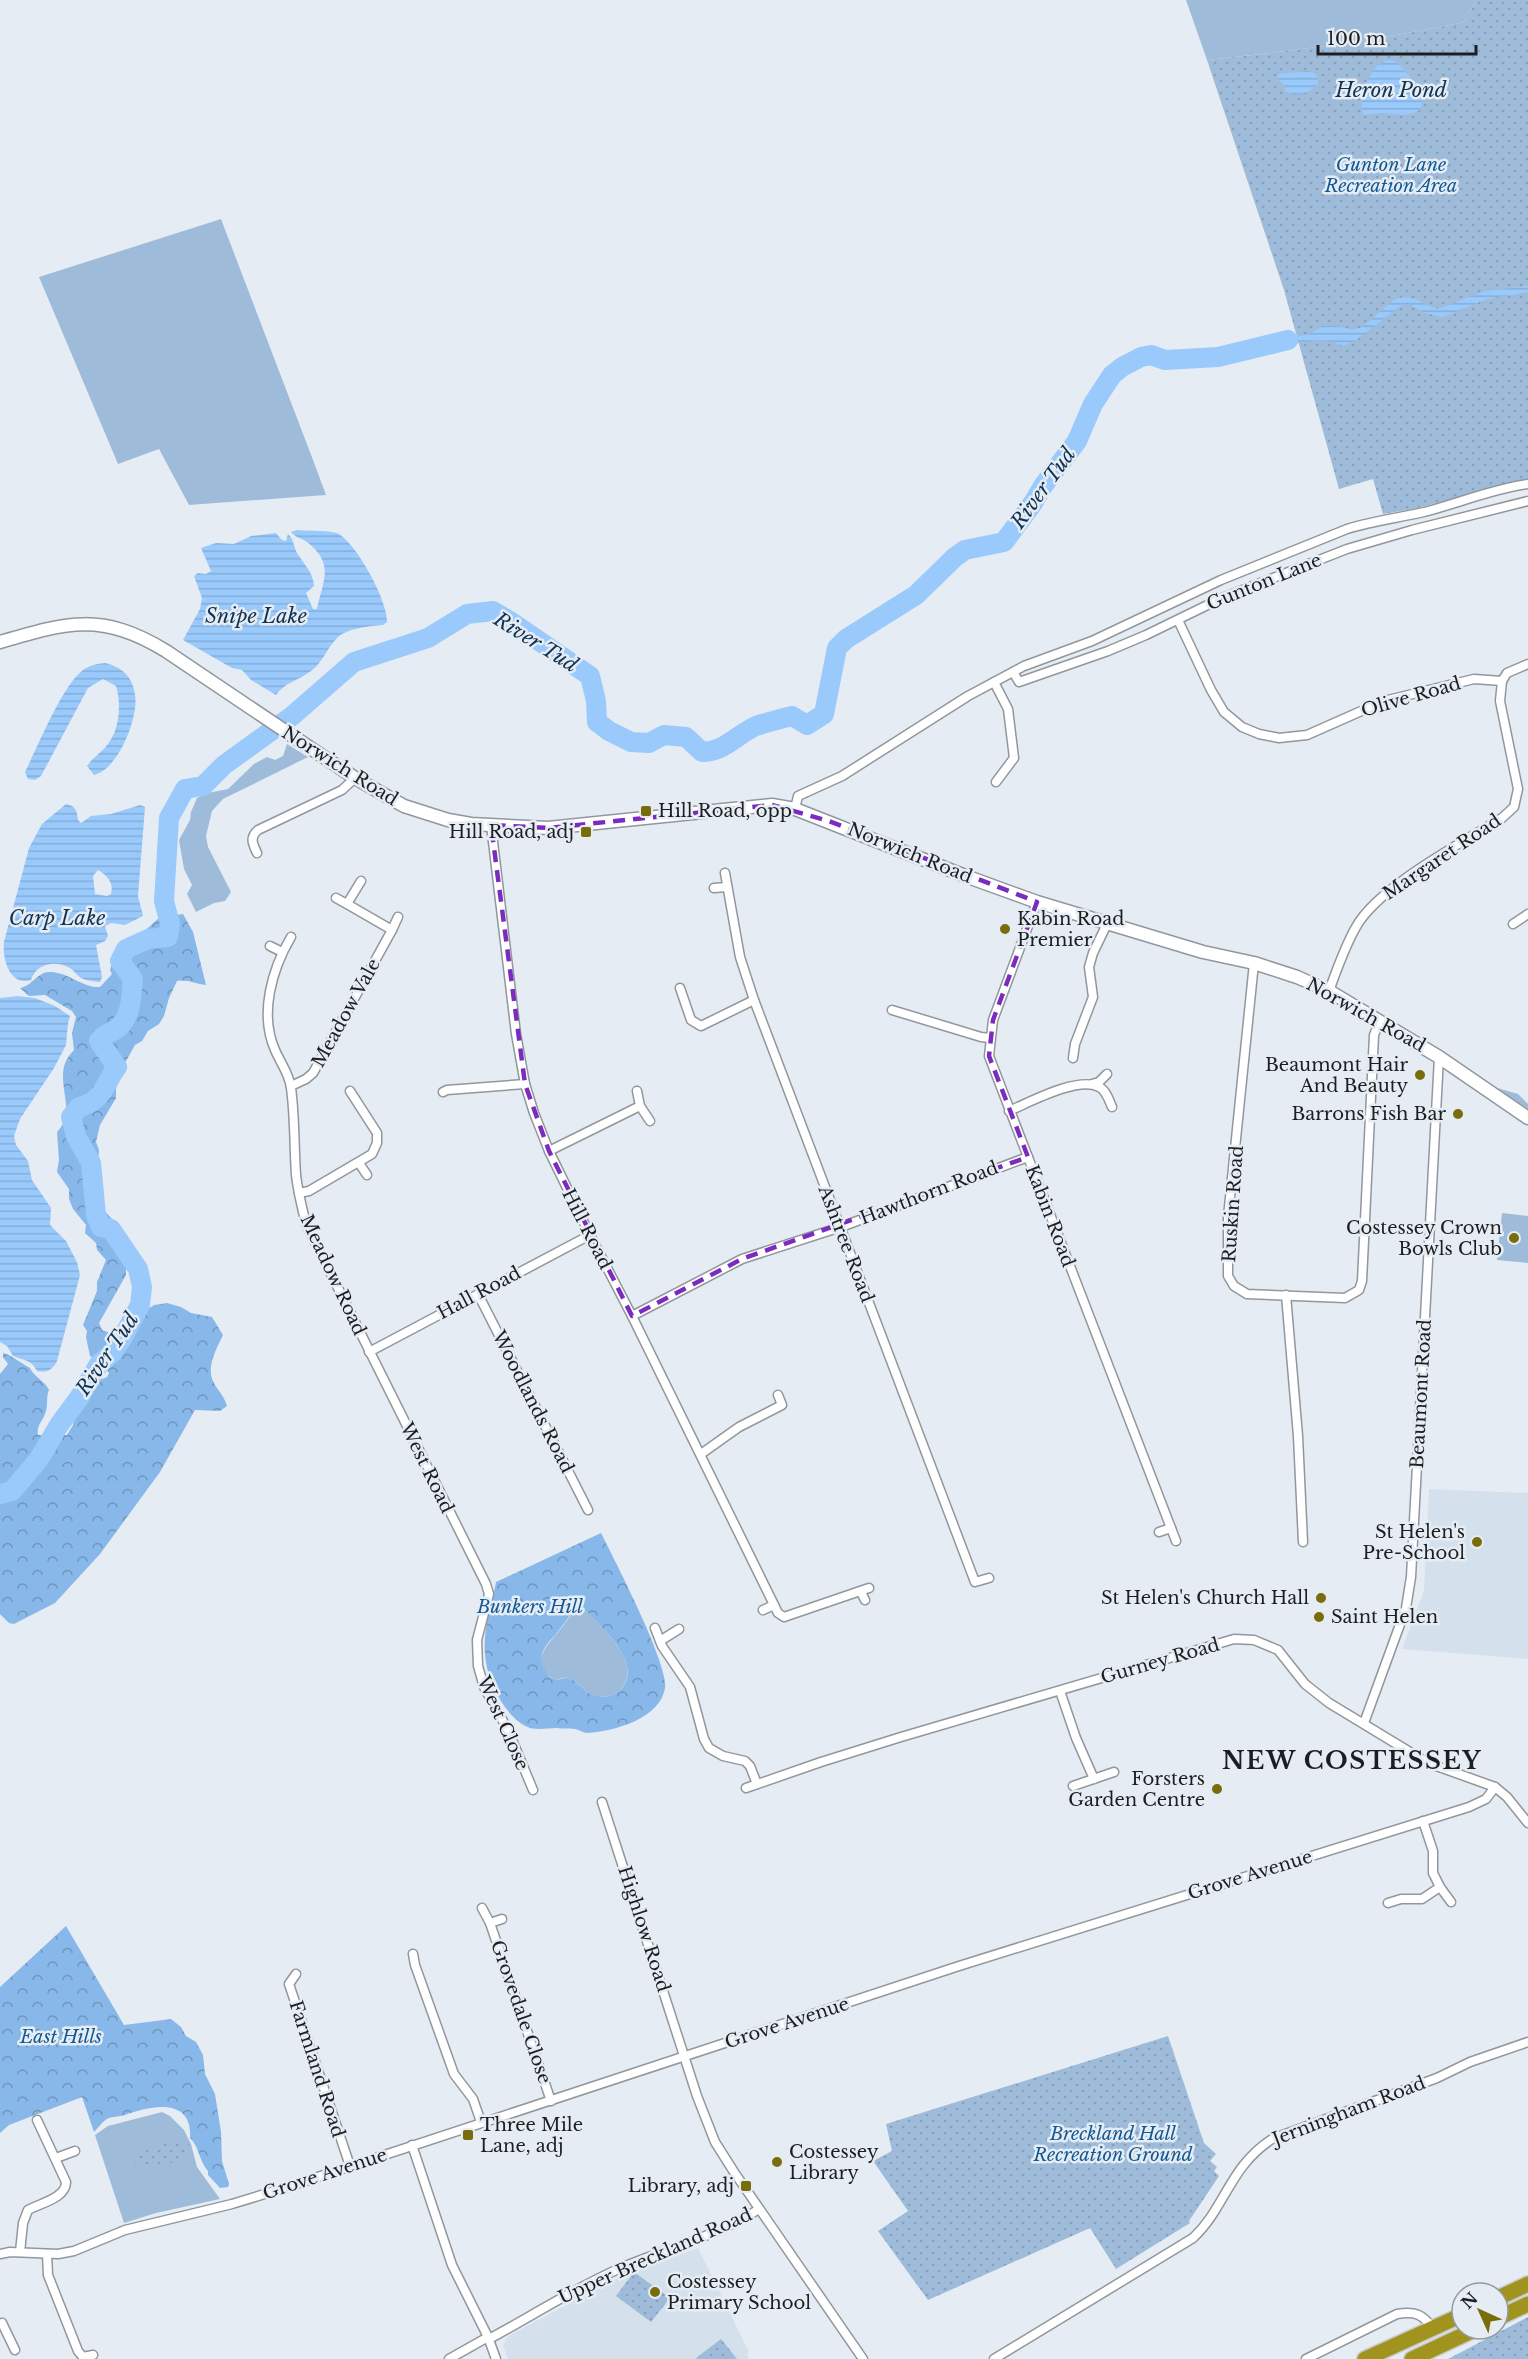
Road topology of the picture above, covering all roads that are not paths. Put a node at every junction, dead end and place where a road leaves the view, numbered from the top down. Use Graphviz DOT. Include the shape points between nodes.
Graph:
graph roads {
  1 [pos="1528,484"];
  2 [pos="1528,501"];
  3 [pos="1178,620"];
  4 [pos="0,642"];
  5 [pos="1528,664"];
  6 [pos="1013,672"];
  7 [pos="1502,681"];
  8 [pos="994,682"];
  9 [pos="355,778"];
  10 [pos="996,782"];
  11 [pos="795,809"];
  12 [pos="491,825"];
  13 [pos="258,854"];
  14 [pos="725,873"];
  15 [pos="361,882"];
  16 [pos="728,887"];
  17 [pos="714,888"];
  18 [pos="336,898"];
  19 [pos="1037,902"];
  20 [pos="347,904"];
  21 [pos="1527,915"];
  22 [pos="398,917"];
  23 [pos="1107,924"];
  24 [pos="1513,924"];
  25 [pos="392,930"];
  26 [pos="291,937"];
  27 [pos="270,946"];
  28 [pos="282,952"];
  29 [pos="1254,963"];
  30 [pos="680,988"];
  31 [pos="1329,990"];
  32 [pos="754,999"];
  33 [pos="892,1010"];
  34 [pos="1380,1020"];
  35 [pos="990,1038"];
  36 [pos="1439,1057"];
  37 [pos="1073,1058"];
  38 [pos="1107,1074"];
  39 [pos="525,1084"];
  40 [pos="1089,1084"];
  41 [pos="291,1086"];
  42 [pos="350,1090"];
  43 [pos="637,1091"];
  44 [pos="443,1092"];
  45 [pos="640,1106"];
  46 [pos="1112,1107"];
  47 [pos="1009,1111"];
  48 [pos="1528,1118"];
  49 [pos="650,1121"];
  50 [pos="549,1151"];
  51 [pos="1028,1157"];
  52 [pos="359,1163"];
  53 [pos="367,1174"];
  54 [pos="299,1193"];
  55 [pos="841,1227"];
  56 [pos="590,1235"];
  57 [pos="478,1293"];
  58 [pos="1286,1295"];
  59 [pos="632,1316"];
  60 [pos="369,1352"];
  61 [pos="778,1395"];
  62 [pos="701,1454"];
  63 [pos="588,1510"];
  64 [pos="1170,1527"];
  65 [pos="1159,1532"];
  66 [pos="1176,1541"];
  67 [pos="1302,1542"];
  68 [pos="989,1578"];
  69 [pos="486,1584"];
  70 [pos="865,1593"];
  71 [pos="774,1605"];
  72 [pos="763,1610"];
  73 [pos="655,1628"];
  74 [pos="679,1629"];
  75 [pos="660,1641"];
  76 [pos="1060,1691"];
  77 [pos="1364,1723"];
  78 [pos="1114,1772"];
  79 [pos="1094,1779"];
  80 [pos="757,1784"];
  81 [pos="1073,1786"];
  82 [pos="1495,1787"];
  83 [pos="746,1788"];
  84 [pos="533,1790"];
  85 [pos="602,1802"];
  86 [pos="1423,1821"];
  87 [pos="1528,1823"];
  88 [pos="1440,1887"];
  89 [pos="1451,1902"];
  90 [pos="1388,1903"];
  91 [pos="482,1908"];
  92 [pos="502,1919"];
  93 [pos="490,1923"];
  94 [pos="413,1954"];
  95 [pos="296,1974"];
  96 [pos="1528,2042"];
  97 [pos="686,2057"];
  98 [pos="551,2100"];
  99 [pos="37,2120"];
  100 [pos="481,2122"];
  101 [pos="412,2145"];
  102 [pos="75,2151"];
  103 [pos="56,2158"];
  104 [pos="350,2166"];
  105 [pos="759,2208"];
  106 [pos="20,2252"];
  107 [pos="0,2254"];
  108 [pos="48,2254"];
  109 [pos="1528,2284"];
  110 [pos="1510,2292"];
  111 [pos="1528,2304"];
  112 [pos="1510,2312"];
  113 [pos="1450,2321"];
  114 [pos="2,2323"];
  115 [pos="1433,2329"];
  116 [pos="9,2338"];
  117 [pos="488,2338"];
  118 [pos="1451,2341"];
  119 [pos="0,2342"];
  120 [pos="1441,2346"];
  121 [pos="15,2350"];
  122 [pos="93,2355"];
  123 [pos="449,2359"];
  124 [pos="496,2359"];
  125 [pos="863,2359"];
  126 [pos="994,2359"];
  127 [pos="1306,2359"];
  128 [pos="1365,2359"];
  129 [pos="1412,2359"];
  1 -- 6 [label="street, Gunton Lane" via="1347,529"];
  2 -- 3 [label="street, Gunton Lane" via="1347,549 1222,598"];
  3 -- 6 [label="street, Gunton Lane" via="1036,677 1019,682"];
  3 -- 7 [label="street, Olive Road" via="1224,712 1242,727 1279,738 1307,735 1384,701 1474,679"];
  4 -- 9 [label="street, Norwich Road" via="71,624 122,628 166,651"];
  5 -- 7 [label="street" via="1507,673"];
  6 -- 8 [label="street, Gunton Lane"];
  7 -- 31 [label="street, Margaret Road" via="1500,701 1518,789 1514,807 1377,901 1356,927"];
  8 -- 10 [label="street" via="1008,709 1014,758"];
  8 -- 11 [label="street, Gunton Lane" via="842,776 798,796"];
  9 -- 12 [label="street, Norwich Road" via="405,806 448,820"];
  9 -- 13 [label="street" via="342,790 258,830 251,841"];
  11 -- 12 [label="street, Norwich Road" via="772,805 548,828"];
  11 -- 19 [label="street, Norwich Road"];
  12 -- 39 [label="street, Hill Road"];
  14 -- 16 [label="street, Ashtree Road"];
  15 -- 20 [label="street"];
  16 -- 17 [label="street"];
  16 -- 32 [label="street, Ashtree Road" via="740,957"];
  18 -- 20 [label="street"];
  19 -- 23 [label="street, Norwich Road"];
  19 -- 35 [label="street, Kabin Road" via="993,1020"];
  20 -- 25 [label="street"];
  21 -- 24 [label="street"];
  22 -- 25 [label="street, Meadow Vale"];
  23 -- 29 [label="street, Norwich Road"];
  23 -- 37 [label="street" via="1089,967 1093,997"];
  25 -- 41 [label="street, Meadow Vale" via="313,1073"];
  26 -- 28 [label="street, Meadow Road"];
  27 -- 28 [label="street"];
  28 -- 41 [label="street, Meadow Road" via="270,989 269,1022 274,1049"];
  29 -- 31 [label="street, Norwich Road"];
  29 -- 58 [label="street, Ruskin Road" via="1228,1217 1228,1276 1246,1294"];
  30 -- 32 [label="street" via="691,1020 701,1026"];
  31 -- 34 [label="street, Norwich Road"];
  32 -- 55 [label="street, Ashtree Road"];
  33 -- 35 [label="street"];
  34 -- 36 [label="street, Norwich Road"];
  34 -- 58 [label="street, Ruskin Road" via="1374,1035 1359,1290 1345,1298"];
  35 -- 47 [label="street, Kabin Road" via="989,1056"];
  36 -- 48 [label="street, Norwich Road"];
  36 -- 77 [label="street, Beaumont Road" via="1411,1577 1406,1608"];
  38 -- 40 [label="street" via="1099,1082"];
  39 -- 44 [label="street"];
  39 -- 50 [label="street, Hill Road"];
  40 -- 46 [label="street" via="1100,1087"];
  40 -- 47 [label="street" via="1063,1089"];
  41 -- 54 [label="street, Meadow Road"];
  42 -- 52 [label="street" via="377,1132 372,1154"];
  43 -- 45 [label="street"];
  45 -- 49 [label="street"];
  45 -- 50 [label="street"];
  47 -- 51 [label="street, Kabin Road"];
  50 -- 56 [label="street, Hill Road"];
  51 -- 55 [label="street, Hawthorn Road"];
  51 -- 64 [label="street, Kabin Road"];
  52 -- 53 [label="street"];
  52 -- 54 [label="street"];
  54 -- 60 [label="street, Meadow Road" via="318,1252"];
  55 -- 59 [label="street, Hawthorn Road" via="742,1259"];
  55 -- 68 [label="street, Ashtree Road" via="975,1582"];
  56 -- 57 [label="street, Hall Road"];
  56 -- 59 [label="street, Hill Road"];
  57 -- 60 [label="street, Hall Road"];
  57 -- 63 [label="street, Woodlands Road"];
  58 -- 67 [label="street"];
  59 -- 62 [label="street, Hill Road"];
  60 -- 69 [label="street, West Road"];
  61 -- 62 [label="street" via="782,1405 739,1427"];
  62 -- 71 [label="street, Hill Road"];
  64 -- 65 [label="street"];
  64 -- 66 [label="street, Kabin Road"];
  69 -- 84 [label="street, West Close" via="489,1594 477,1640 478,1666 484,1687 508,1730"];
  70 -- 71 [label="street, Hill Road" via="784,1617"];
  71 -- 72 [label="street"];
  73 -- 75 [label="street"];
  74 -- 75 [label="street"];
  75 -- 80 [label="street" via="690,1687 709,1748 744,1761"];
  76 -- 77 [label="street, Gurney Road" via="1234,1639 1254,1640 1278,1650 1305,1683 1329,1703"];
  76 -- 79 [label="street"];
  76 -- 80 [label="street, Gurney Road"];
  77 -- 82 [label="street, Gurney Road" via="1428,1763"];
  78 -- 79 [label="street"];
  79 -- 81 [label="street"];
  80 -- 83 [label="street, Gurney Road"];
  82 -- 86 [label="street, Grove Avenue" via="1480,1803"];
  82 -- 87 [label="street, Gurney Road"];
  85 -- 97 [label="street, Highlow Road"];
  86 -- 88 [label="street" via="1432,1851 1433,1873"];
  86 -- 97 [label="street, Grove Avenue"];
  88 -- 89 [label="street"];
  88 -- 90 [label="street" via="1422,1899"];
  91 -- 93 [label="street, Grovedale Close"];
  92 -- 93 [label="street, Grovedale Close"];
  93 -- 98 [label="street, Grovedale Close"];
  94 -- 100 [label="street" via="454,2074 473,2099"];
  95 -- 104 [label="street, Farmland Road" via="289,1984"];
  96 -- 126 [label="street, Jerningham Road" via="1272,2139 1242,2164 1203,2229 1193,2238"];
  97 -- 98 [label="street, Grove Avenue"];
  97 -- 105 [label="street, Highlow Road" via="715,2142"];
  98 -- 100 [label="street, Grove Avenue"];
  99 -- 103 [label="street"];
  100 -- 101 [label="street, Grove Avenue"];
  101 -- 104 [label="street, Grove Avenue"];
  101 -- 117 [label="street" via="452,2265"];
  102 -- 103 [label="street"];
  103 -- 106 [label="street" via="66,2189 28,2210"];
  104 -- 108 [label="street, Grove Avenue" via="232,2204 125,2230 74,2251"];
  105 -- 117 [label="street, Upper Breckland Road" via="715,2231 580,2287"];
  105 -- 125 [label="street, Highlow Road"];
  106 -- 107 [label="street, Grove Avenue"];
  106 -- 108 [label="street, Grove Avenue"];
  108 -- 122 [label="street" via="48,2275 78,2350 82,2357"];
  109 -- 110 [label="highway"];
  111 -- 112 [label="highway"];
  113 -- 115 [label="highway"];
  114 -- 116 [label="street"];
  115 -- 120 [label="highway"];
  115 -- 127 [label="street" via="1412,2312 1397,2314"];
  115 -- 128 [label="highway"];
  116 -- 119 [label="street"];
  116 -- 121 [label="street"];
  117 -- 123 [label="street, Upper Breckland Road"];
  117 -- 124 [label="street"];
  118 -- 120 [label="highway"];
  120 -- 129 [label="highway"];
}
